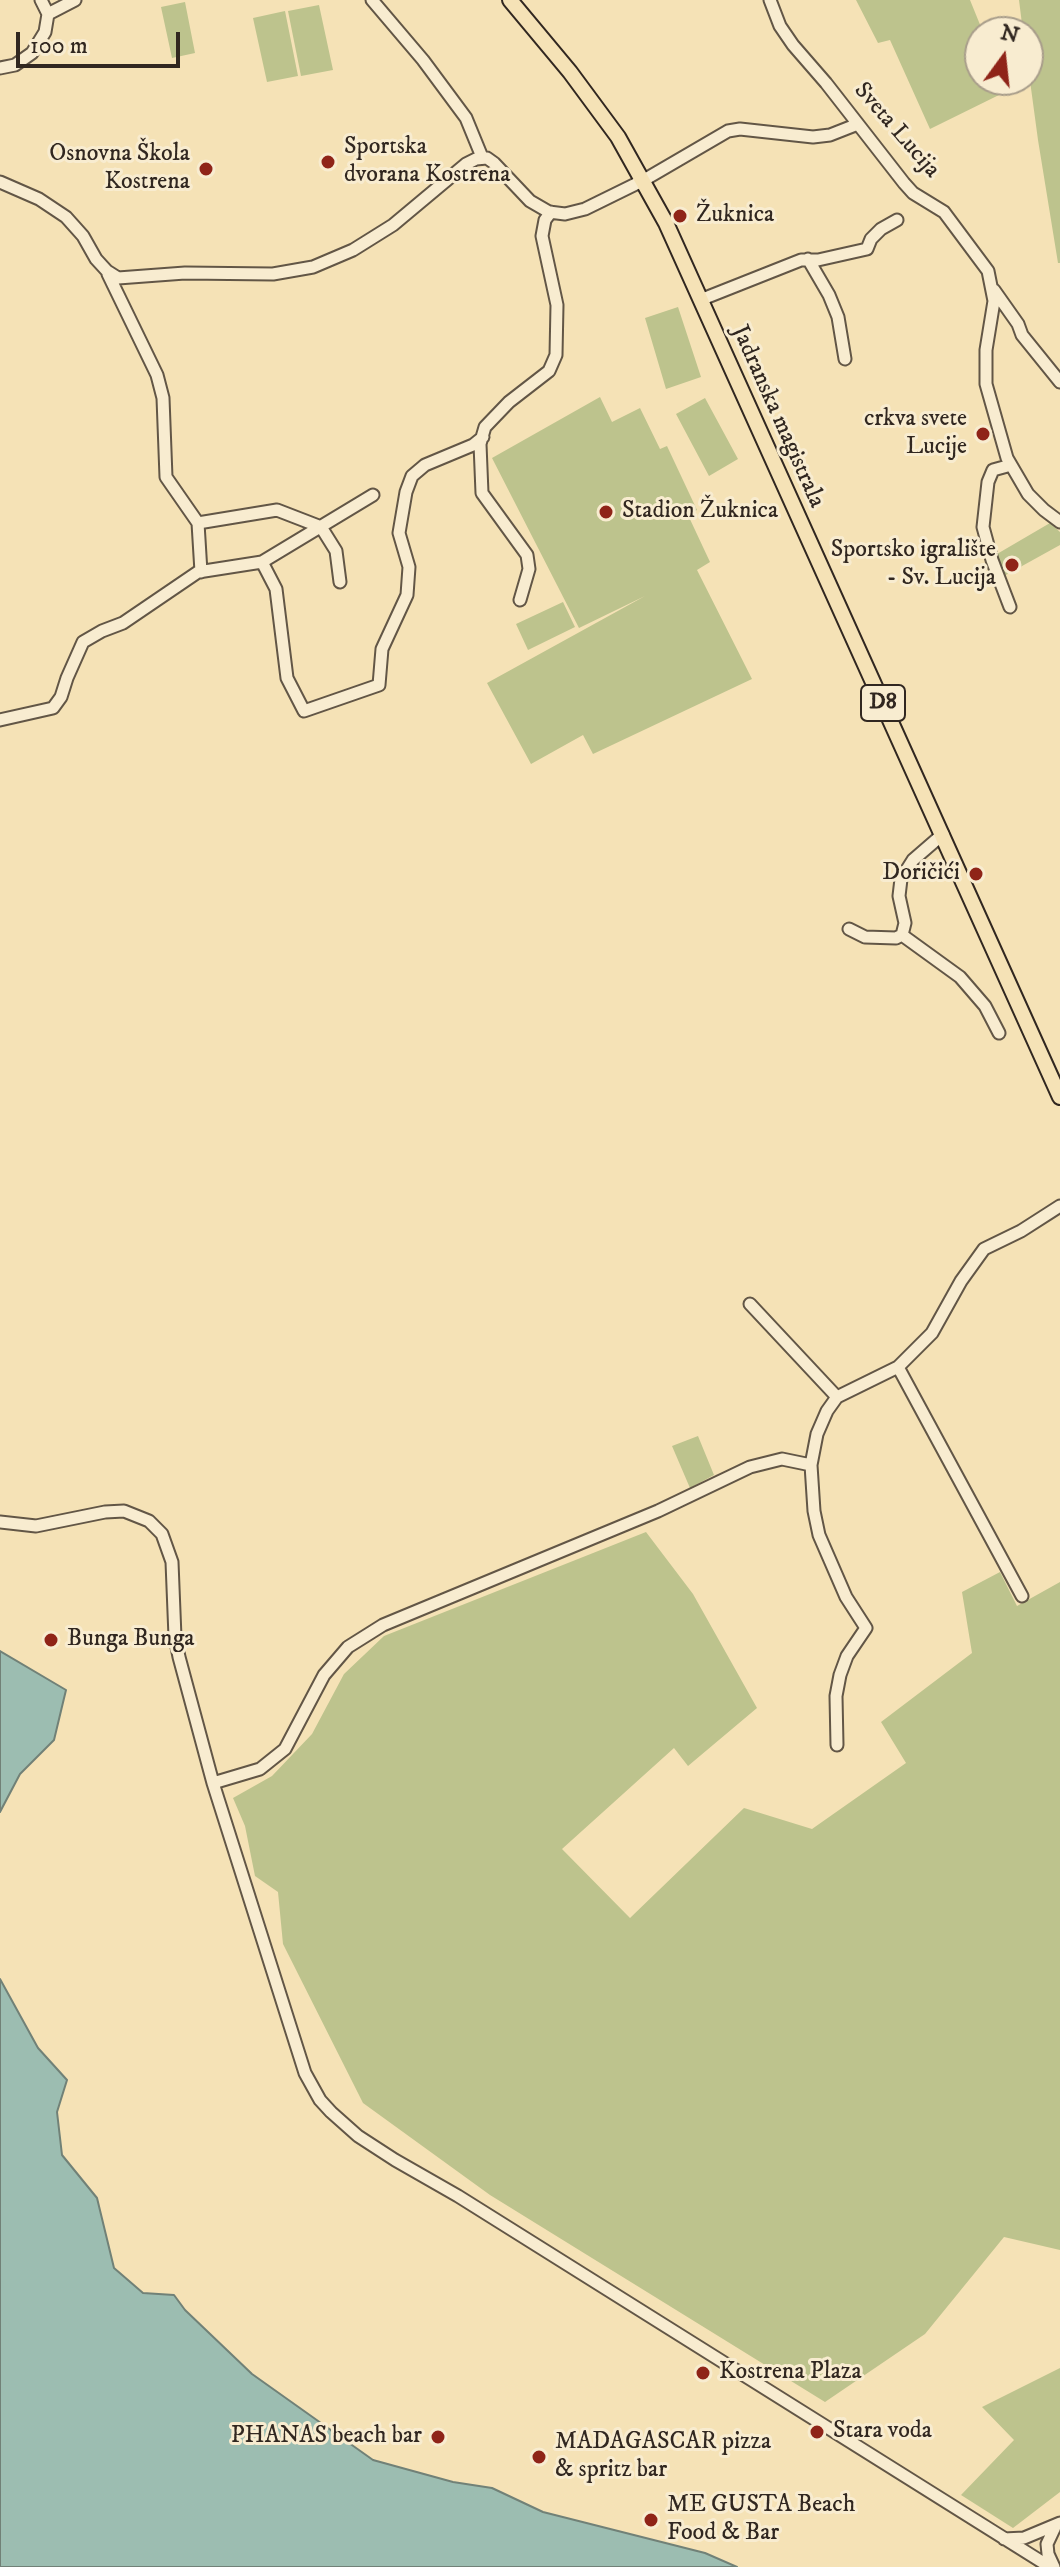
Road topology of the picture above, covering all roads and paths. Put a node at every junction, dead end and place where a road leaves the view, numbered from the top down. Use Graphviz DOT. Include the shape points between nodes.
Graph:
graph roads {
  1 [pos="41,0"];
  2 [pos="75,0"];
  3 [pos="372,0"];
  4 [pos="510,0"];
  5 [pos="770,0"];
  6 [pos="48,14"];
  7 [pos="0,68"];
  8 [pos="858,124"];
  9 [pos="482,157"];
  10 [pos="644,180"];
  11 [pos="0,182"];
  12 [pos="551,212"];
  13 [pos="897,220"];
  14 [pos="808,259"];
  15 [pos="107,271"];
  16 [pos="992,286"];
  17 [pos="700,300"];
  18 [pos="845,359"];
  19 [pos="1060,382"];
  20 [pos="483,437"];
  21 [pos="1011,465"];
  22 [pos="373,495"];
  23 [pos="1060,522"];
  24 [pos="198,523"];
  25 [pos="321,527"];
  26 [pos="262,562"];
  27 [pos="201,572"];
  28 [pos="340,582"];
  29 [pos="520,600"];
  30 [pos="1010,607"];
  31 [pos="0,720"];
  32 [pos="943,834"];
  33 [pos="849,929"];
  34 [pos="902,935"];
  35 [pos="999,1033"];
  36 [pos="1060,1097"];
  37 [pos="1060,1206"];
  38 [pos="750,1304"];
  39 [pos="898,1367"];
  40 [pos="837,1397"];
  41 [pos="811,1465"];
  42 [pos="0,1522"];
  43 [pos="1022,1596"];
  44 [pos="837,1745"];
  45 [pos="213,1783"];
  46 [pos="1058,2524"];
  47 [pos="1003,2539"];
  48 [pos="1052,2567"];
  1 -- 6 [label="street"];
  2 -- 6 [label="street"];
  3 -- 9 [label="street" via="466,118"];
  4 -- 10 [label="main road, Jadranska magistrala / D8" via="587,93"];
  5 -- 8 [label="street, Sveta Lucija" via="793,45"];
  6 -- 7 [label="street" via="45,32 32,53"];
  8 -- 10 [label="street" via="813,137 728,131"];
  8 -- 16 [label="street, Sveta Lucija" via="913,193 944,212 980,258"];
  9 -- 12 [label="street" via="530,201"];
  9 -- 15 [label="street" via="466,164 393,225 313,267 273,274 118,278"];
  10 -- 12 [label="street" via="585,209"];
  10 -- 17 [label="main road, Jadranska magistrala / D8"];
  11 -- 15 [label="street" via="66,217"];
  12 -- 20 [label="street" via="542,236 557,305 556,355 549,371 509,402 485,427"];
  13 -- 14 [label="street" via="881,229 867,249"];
  14 -- 17 [label="street"];
  14 -- 18 [label="street" via="838,317"];
  15 -- 24 [label="street" via="157,375 166,477"];
  16 -- 19 [label="street, Sveta Lucija"];
  16 -- 21 [label="street, Sveta Lucija" via="986,384"];
  17 -- 32 [label="main road, Jadranska magistrala / D8"];
  20 -- 26 [label="street" via="412,476 399,533 409,567 407,595 382,649 379,685 304,711 287,678 276,589"];
  20 -- 29 [label="street" via="482,493 527,555 529,569"];
  21 -- 23 [label="street, Sveta Lucija" via="1028,494"];
  21 -- 30 [label="street" via="993,470 983,527"];
  22 -- 25 [label="street"];
  24 -- 25 [label="street" via="277,510"];
  24 -- 27 [label="street"];
  25 -- 26 [label="street"];
  25 -- 28 [label="street" via="336,551"];
  26 -- 27 [label="street"];
  27 -- 31 [label="street" via="123,623 83,642 53,708"];
  32 -- 34 [label="street" via="913,860 901,879"];
  32 -- 36 [label="main road, Jadranska magistrala / D8"];
  33 -- 34 [label="street" via="865,937"];
  34 -- 35 [label="street" via="960,977"];
  37 -- 39 [label="street" via="984,1249 932,1333"];
  38 -- 40 [label="street"];
  39 -- 40 [label="street"];
  39 -- 43 [label="street"];
  40 -- 41 [label="street" via="817,1434"];
  41 -- 44 [label="street" via="819,1535 866,1628 840,1675"];
  41 -- 45 [label="street" via="782,1459 750,1467 658,1511 383,1625 348,1647 324,1675 285,1749 260,1769"];
  42 -- 45 [label="street" via="36,1526 114,1511 131,1513 156,1527 170,1552 175,1637"];
  45 -- 47 [label="street" via="305,2073 331,2112 395,2160"];
  46 -- 47 [label="street" via="1024,2538"];
  46 -- 48 [label="street" via="1047,2544"];
  47 -- 48 [label="street"];
}
